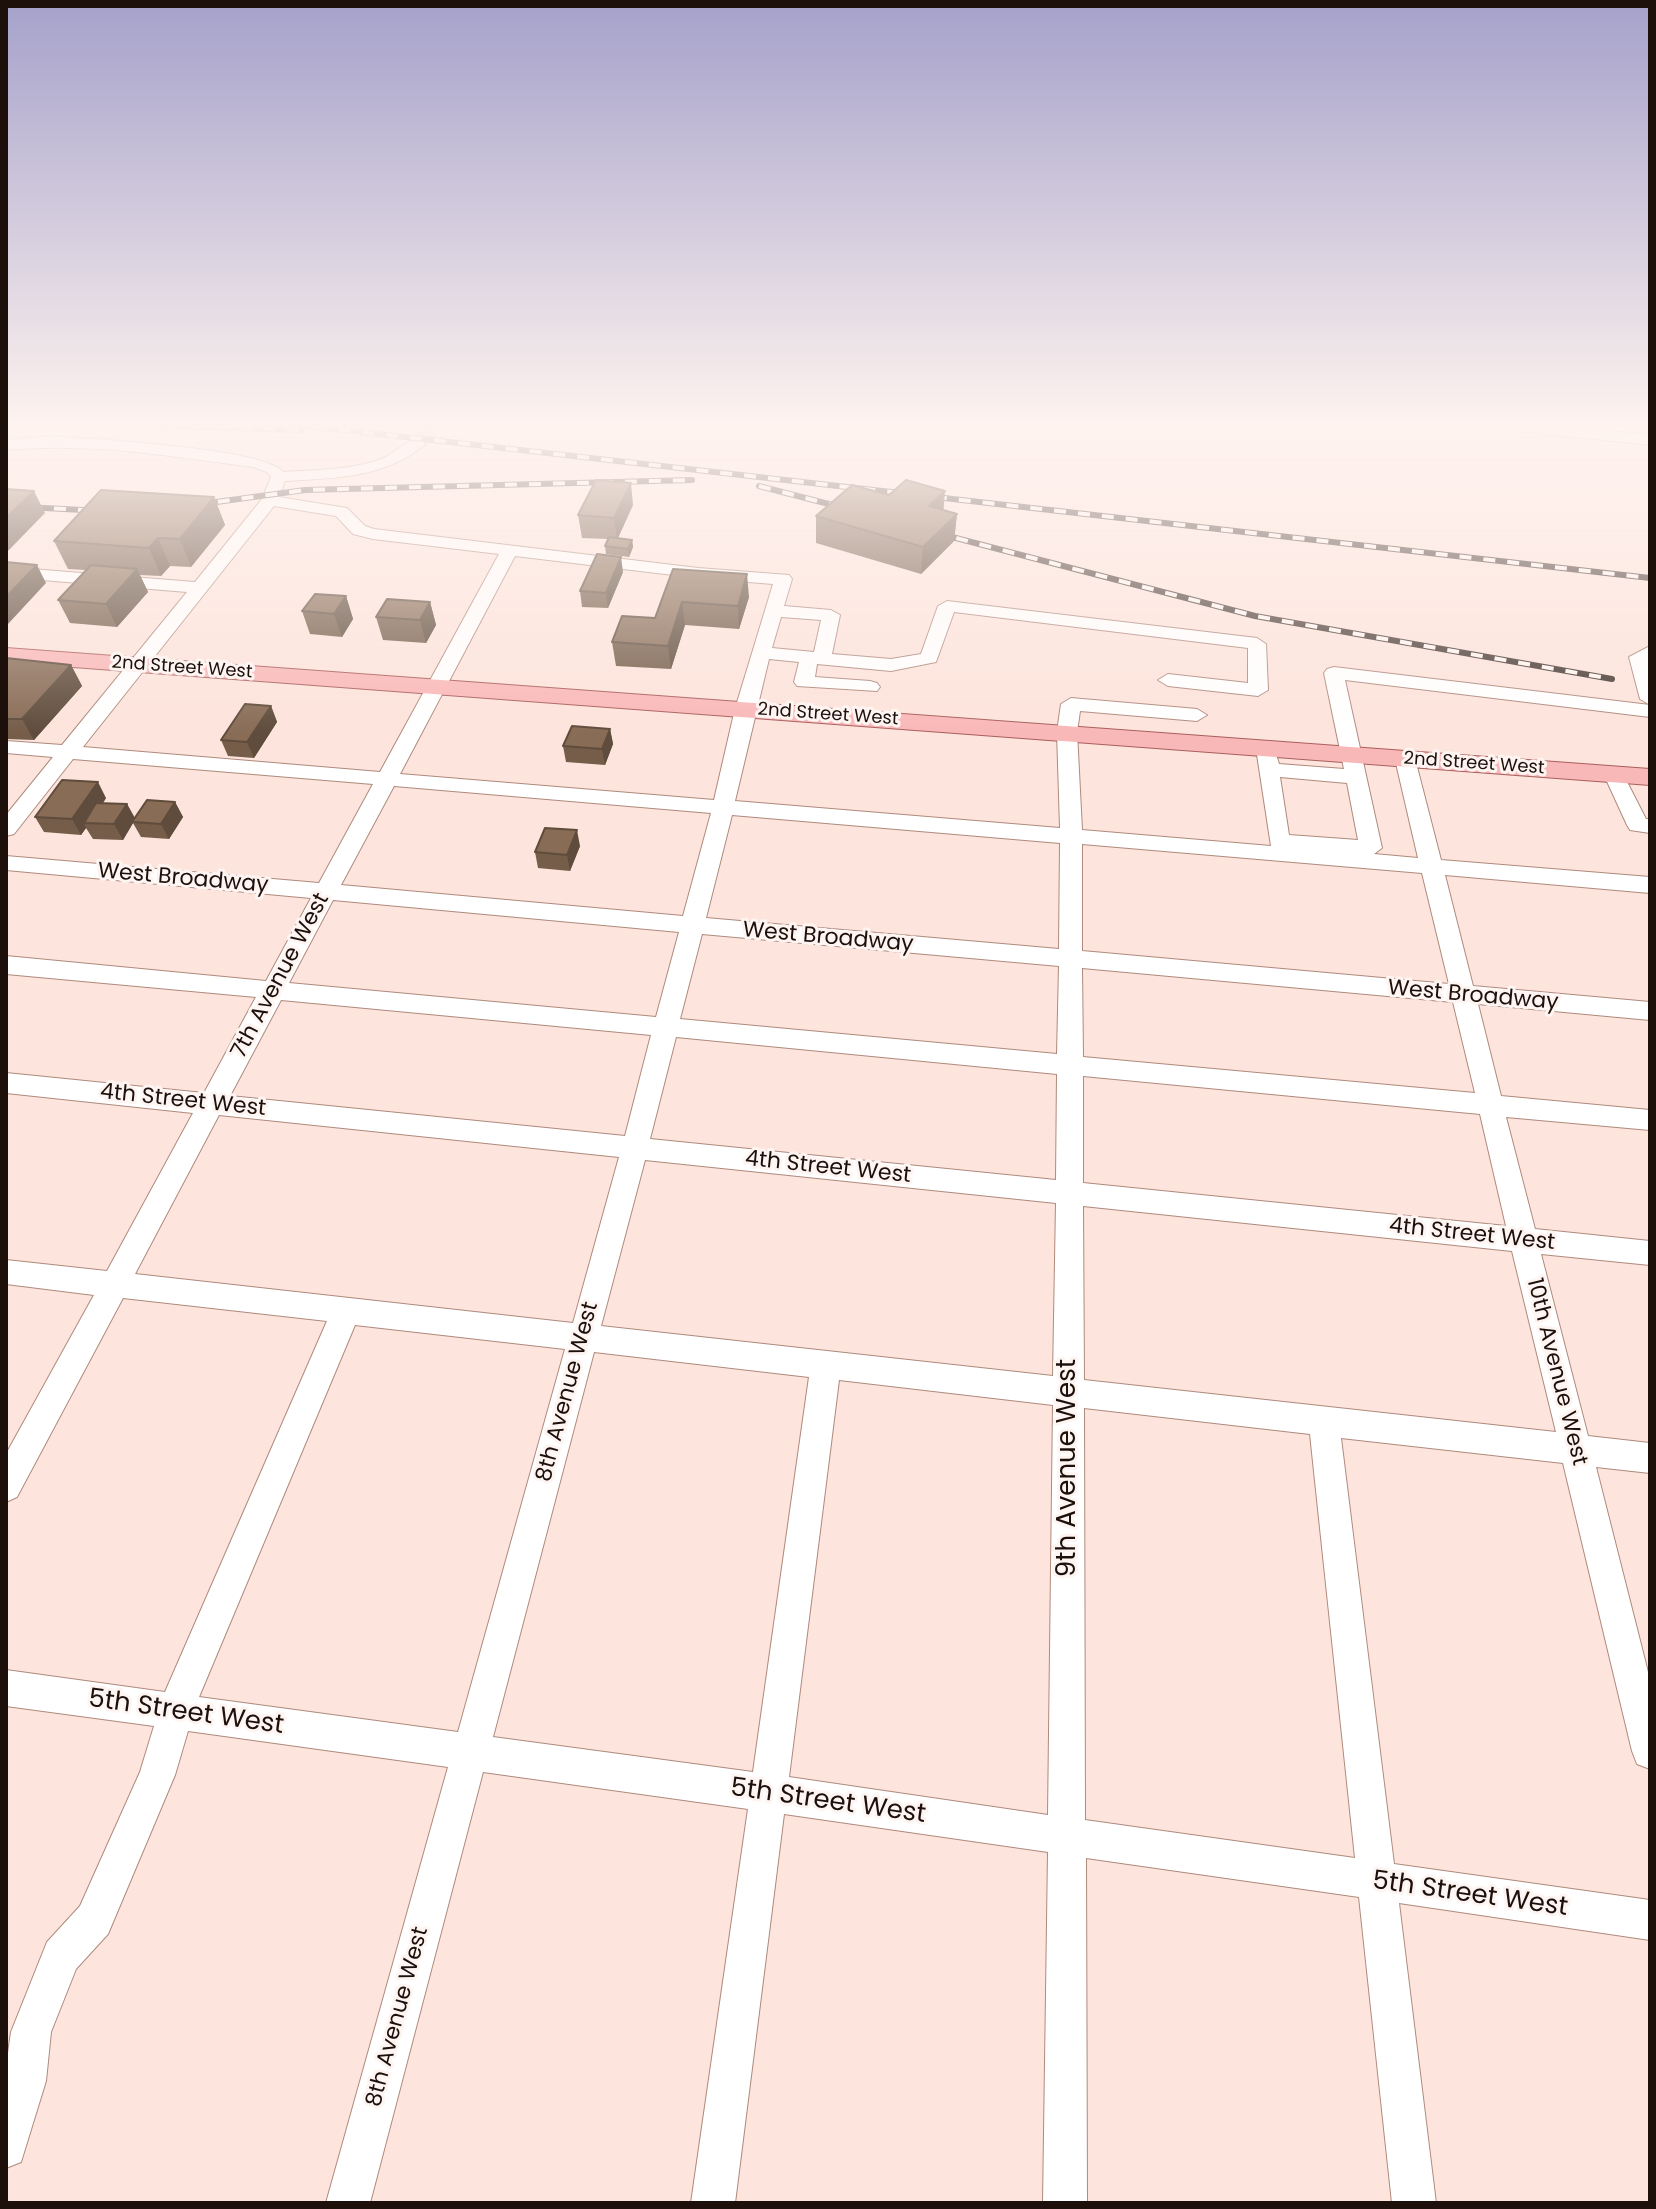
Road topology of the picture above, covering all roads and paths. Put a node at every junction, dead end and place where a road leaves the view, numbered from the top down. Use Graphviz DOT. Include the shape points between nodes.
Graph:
graph roads {
  1 [pos="248,527"];
  2 [pos="356,527"];
  3 [pos="510,550"];
  4 [pos="6,572"];
  5 [pos="200,588"];
  6 [pos="836,596"];
  7 [pos="773,611"];
  8 [pos="831,615"];
  9 [pos="1650,652"];
  10 [pos="761,653"];
  11 [pos="6,655"];
  12 [pos="816,658"];
  13 [pos="139,665"];
  14 [pos="1168,680"];
  15 [pos="436,687"];
  16 [pos="870,687"];
  17 [pos="1650,699"];
  18 [pos="745,709"];
  19 [pos="1650,711"];
  20 [pos="1197,715"];
  21 [pos="1067,732"];
  22 [pos="6,747"];
  23 [pos="68,752"];
  24 [pos="1268,759"];
  25 [pos="1405,759"];
  26 [pos="1356,766"];
  27 [pos="1614,775"];
  28 [pos="1650,777"];
  29 [pos="387,779"];
  30 [pos="723,807"];
  31 [pos="1650,826"];
  32 [pos="6,829"];
  33 [pos="1071,836"];
  34 [pos="6,863"];
  35 [pos="1432,866"];
  36 [pos="1650,885"];
  37 [pos="326,892"];
  38 [pos="693,925"];
  39 [pos="1070,960"];
  40 [pos="6,965"];
  41 [pos="272,992"];
  42 [pos="1463,995"];
  43 [pos="1650,1011"];
  44 [pos="666,1030"];
  45 [pos="1069,1065"];
  46 [pos="6,1083"];
  47 [pos="212,1104"];
  48 [pos="1490,1105"];
  49 [pos="1650,1120"];
  50 [pos="635,1147"];
  51 [pos="1068,1193"];
  52 [pos="1524,1241"];
  53 [pos="1650,1253"];
  54 [pos="6,1272"];
  55 [pos="115,1285"];
  56 [pos="346,1311"];
  57 [pos="583,1338"];
  58 [pos="826,1365"];
  59 [pos="1068,1392"];
  60 [pos="1324,1422"];
  61 [pos="1575,1450"];
  62 [pos="1650,1458"];
  63 [pos="6,1486"];
  64 [pos="6,1688"];
  65 [pos="177,1711"];
  66 [pos="1650,1751"];
  67 [pos="470,1753"];
  68 [pos="768,1793"];
  69 [pos="1067,1836"];
  70 [pos="1377,1881"];
  71 [pos="1650,1920"];
  72 [pos="6,2147"];
  73 [pos="348,2203"];
  74 [pos="713,2203"];
  75 [pos="1065,2203"];
  76 [pos="1414,2203"];
  1 -- 5 [label="street"];
  2 -- 3 [label="street" via="373,534"];
  3 -- 7 [label="street, 8th Avenue West" via="783,579"];
  3 -- 15 [label="street, 7th Avenue West"];
  4 -- 5 [label="street"];
  5 -- 13 [label="street"];
  6 -- 8 [label="street"];
  7 -- 8 [label="street"];
  7 -- 10 [label="street, 8th Avenue West"];
  8 -- 12 [label="street"];
  9 -- 17 [label="street" via="1638,657"];
  10 -- 12 [label="street"];
  10 -- 18 [label="street, 8th Avenue West"];
  11 -- 13 [label="main road, 2nd Street West"];
  12 -- 14 [label="street" via="891,665 929,658 947,606 1257,644 1258,690"];
  12 -- 16 [label="street" via="804,682"];
  13 -- 15 [label="main road, 2nd Street West"];
  13 -- 23 [label="street"];
  15 -- 18 [label="main road, 2nd Street West"];
  15 -- 29 [label="street, 7th Avenue West"];
  18 -- 21 [label="main road, 2nd Street West"];
  18 -- 30 [label="street, 8th Avenue West"];
  19 -- 26 [label="street" via="1334,673"];
  20 -- 21 [label="street" via="1071,704"];
  21 -- 24 [label="main road, 2nd Street West"];
  21 -- 33 [label="street, 9th Avenue West"];
  22 -- 23 [label="street"];
  23 -- 29 [label="street"];
  23 -- 32 [label="street"];
  24 -- 26 [label="main road, 2nd Street West"];
  24 -- 26 [label="street" via="1279,841 1371,848"];
  25 -- 26 [label="main road, 2nd Street West"];
  25 -- 27 [label="main road, 2nd Street West"];
  25 -- 35 [label="street, 10th Avenue West"];
  27 -- 28 [label="main road, 2nd Street West"];
  27 -- 31 [label="street" via="1638,825"];
  29 -- 30 [label="street"];
  29 -- 37 [label="street, 7th Avenue West"];
  30 -- 33 [label="street"];
  30 -- 38 [label="street, 8th Avenue West"];
  33 -- 35 [label="street"];
  33 -- 39 [label="street, 9th Avenue West"];
  34 -- 37 [label="street, West Broadway"];
  35 -- 36 [label="street"];
  35 -- 42 [label="street, 10th Avenue West"];
  37 -- 38 [label="street, West Broadway"];
  37 -- 41 [label="street, 7th Avenue West"];
  38 -- 39 [label="street, West Broadway"];
  38 -- 44 [label="street, 8th Avenue West"];
  39 -- 42 [label="street, West Broadway"];
  39 -- 45 [label="street, 9th Avenue West"];
  40 -- 41 [label="street"];
  41 -- 44 [label="street"];
  41 -- 47 [label="street, 7th Avenue West"];
  42 -- 43 [label="street, West Broadway"];
  42 -- 48 [label="street, 10th Avenue West"];
  44 -- 45 [label="street"];
  44 -- 50 [label="street, 8th Avenue West"];
  45 -- 48 [label="street"];
  45 -- 51 [label="street, 9th Avenue West"];
  46 -- 47 [label="street, 4th Street West"];
  47 -- 50 [label="street, 4th Street West"];
  47 -- 55 [label="street, 7th Avenue West"];
  48 -- 49 [label="street"];
  48 -- 52 [label="street, 10th Avenue West"];
  50 -- 51 [label="street, 4th Street West"];
  50 -- 57 [label="street, 8th Avenue West"];
  51 -- 52 [label="street, 4th Street West"];
  51 -- 59 [label="street, 9th Avenue West"];
  52 -- 53 [label="street, 4th Street West"];
  52 -- 61 [label="street, 10th Avenue West"];
  54 -- 55 [label="street"];
  55 -- 56 [label="street"];
  55 -- 63 [label="street, 7th Avenue West"];
  56 -- 57 [label="street"];
  56 -- 65 [label="street"];
  57 -- 58 [label="street"];
  57 -- 67 [label="street, 8th Avenue West"];
  58 -- 59 [label="street"];
  58 -- 68 [label="street"];
  59 -- 60 [label="street"];
  59 -- 69 [label="street, 9th Avenue West"];
  60 -- 61 [label="street"];
  60 -- 70 [label="street"];
  61 -- 62 [label="street"];
  61 -- 66 [label="street, 10th Avenue West"];
  64 -- 65 [label="street, 5th Street West"];
  65 -- 67 [label="street, 5th Street West"];
  65 -- 72 [label="street" via="157,1775 94,1920 61,1956 31,2032 25,2081"];
  67 -- 68 [label="street, 5th Street West"];
  67 -- 73 [label="street, 8th Avenue West"];
  68 -- 69 [label="street, 5th Street West"];
  68 -- 74 [label="street"];
  69 -- 70 [label="street, 5th Street West"];
  69 -- 75 [label="street, 9th Avenue West"];
  70 -- 71 [label="street, 5th Street West"];
  70 -- 76 [label="street"];
}
